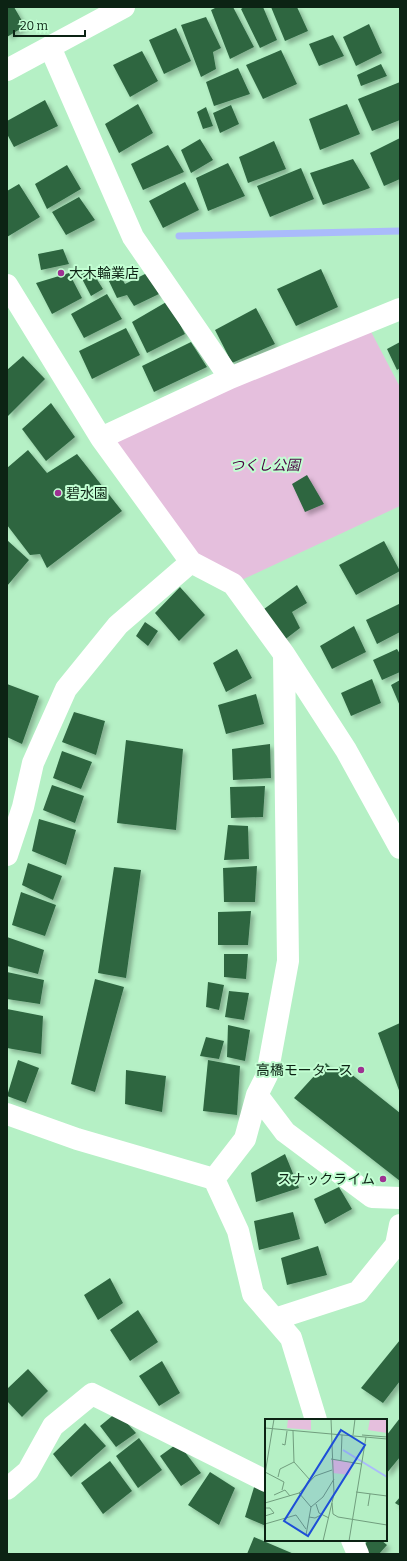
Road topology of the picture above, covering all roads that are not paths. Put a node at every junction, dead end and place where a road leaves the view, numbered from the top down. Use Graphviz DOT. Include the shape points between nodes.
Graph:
graph roads {
  1 [pos="124,7"];
  2 [pos="50,47"];
  3 [pos="7,70"];
  4 [pos="7,285"];
  5 [pos="400,309"];
  6 [pos="230,378"];
  7 [pos="101,438"];
  8 [pos="191,562"];
  9 [pos="284,654"];
  10 [pos="400,848"];
  11 [pos="7,855"];
  12 [pos="257,1095"];
  13 [pos="7,1114"];
  14 [pos="214,1179"];
  15 [pos="400,1198"];
  16 [pos="400,1225"];
  17 [pos="275,1319"];
  18 [pos="316,1419"];
  19 [pos="265,1480"];
  20 [pos="7,1489"];
  21 [pos="352,1541"];
  22 [pos="358,1554"];
  1 -- 2 [label="street"];
  2 -- 3 [label="street"];
  2 -- 6 [label="street" via="133,238"];
  4 -- 7 [label="street"];
  5 -- 6 [label="street"];
  6 -- 7 [label="street"];
  7 -- 8 [label="street"];
  8 -- 9 [label="street" via="233,584"];
  8 -- 11 [label="street" via="118,625 66,689 33,763 23,806"];
  9 -- 10 [label="street" via="346,750"];
  9 -- 12 [label="street" via="288,961 266,1075"];
  12 -- 14 [label="street" via="245,1139"];
  12 -- 15 [label="street" via="285,1132 372,1197"];
  13 -- 14 [label="street" via="77,1139"];
  14 -- 17 [label="street" via="238,1231 253,1294"];
  16 -- 17 [label="street" via="396,1245 358,1292"];
  17 -- 18 [label="street" via="291,1338"];
  19 -- 20 [label="street" via="92,1394 53,1426 28,1471"];
  21 -- 22 [label="street"];
}
